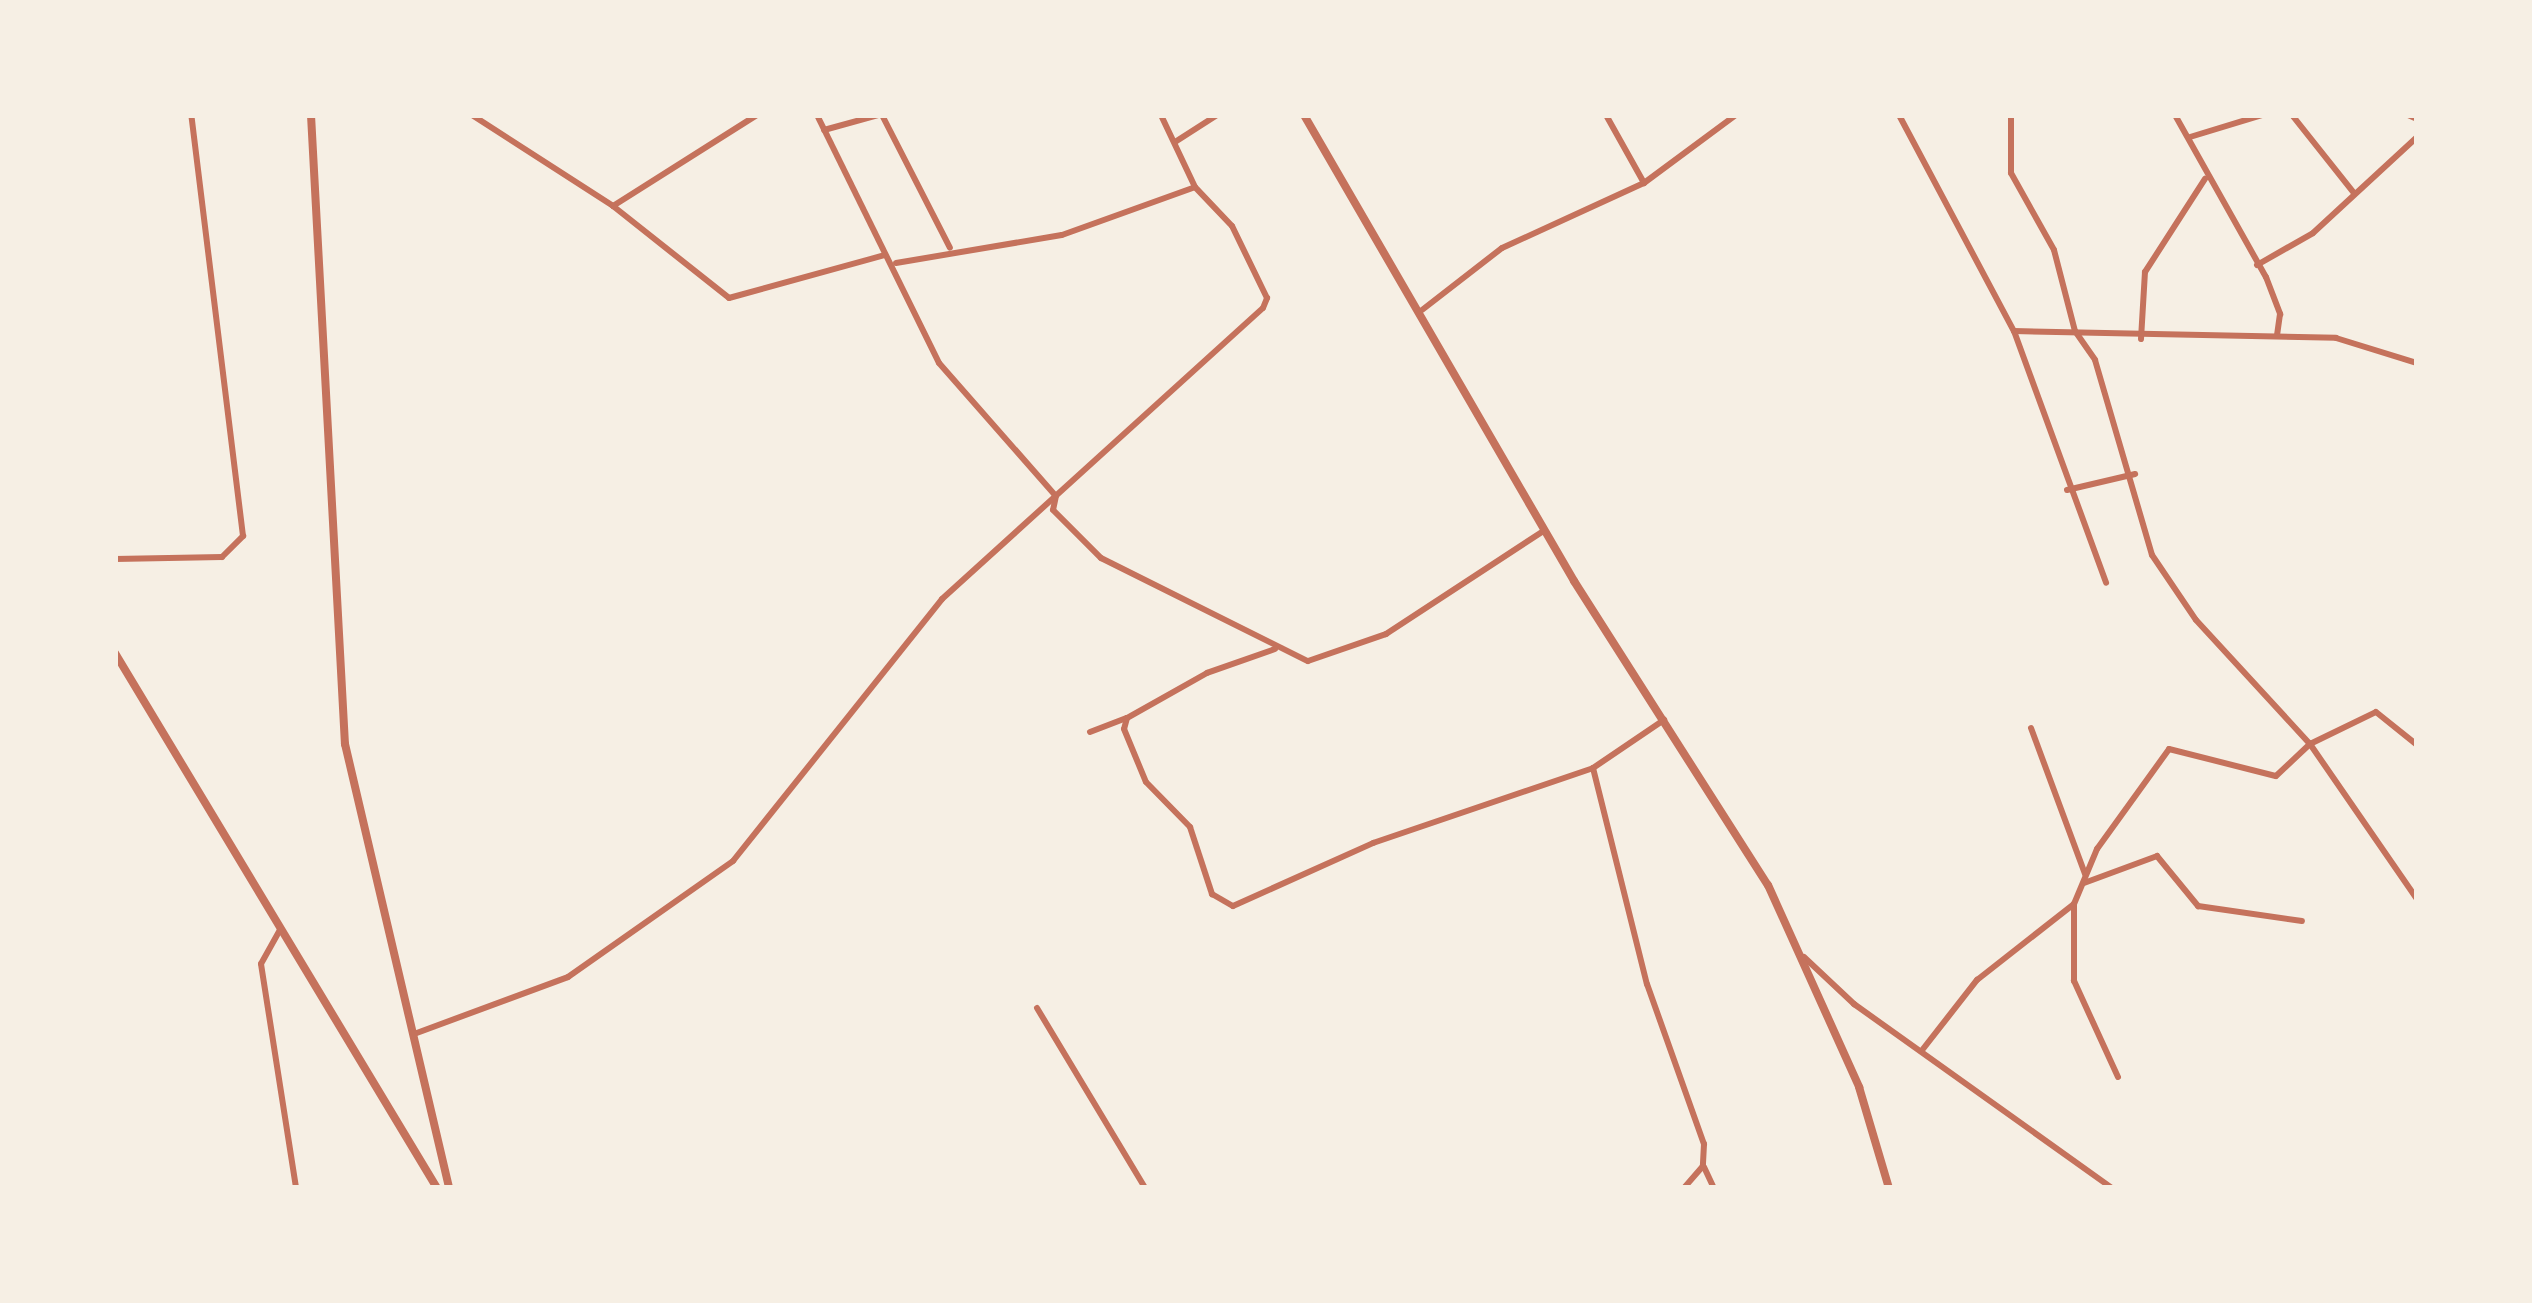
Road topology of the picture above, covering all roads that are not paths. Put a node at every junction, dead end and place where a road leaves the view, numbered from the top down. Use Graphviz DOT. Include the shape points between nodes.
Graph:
graph roads {
  1 [pos="190,115"];
  2 [pos="310,115"];
  3 [pos="472,115"];
  4 [pos="496,115"];
  5 [pos="758,115"];
  6 [pos="816,115"];
  7 [pos="880,115"];
  8 [pos="1161,115"];
  9 [pos="1217,115"];
  10 [pos="1304,115"];
  11 [pos="1606,115"];
  12 [pos="1736,115"];
  13 [pos="1899,115"];
  14 [pos="2011,115"];
  15 [pos="2175,115"];
  16 [pos="2262,115"];
  17 [pos="2292,115"];
  18 [pos="2408,115"];
  19 [pos="2417,119"];
  20 [pos="487,126"];
  21 [pos="824,130"];
  22 [pos="2190,137"];
  23 [pos="2417,137"];
  24 [pos="1175,142"];
  25 [pos="2206,178"];
  26 [pos="1644,183"];
  27 [pos="1195,187"];
  28 [pos="2354,194"];
  29 [pos="613,206"];
  30 [pos="950,248"];
  31 [pos="885,255"];
  32 [pos="896,263"];
  33 [pos="2257,264"];
  34 [pos="1422,310"];
  35 [pos="2075,330"];
  36 [pos="2014,331"];
  37 [pos="2277,336"];
  38 [pos="2141,339"];
  39 [pos="2417,364"];
  40 [pos="2135,474"];
  41 [pos="2068,490"];
  42 [pos="1056,496"];
  43 [pos="1546,529"];
  44 [pos="115,559"];
  45 [pos="2106,583"];
  46 [pos="1275,649"];
  47 [pos="115,653"];
  48 [pos="1127,718"];
  49 [pos="1665,718"];
  50 [pos="2031,728"];
  51 [pos="1090,732"];
  52 [pos="2310,744"];
  53 [pos="2417,745"];
  54 [pos="1593,768"];
  55 [pos="2084,879"];
  56 [pos="2417,900"];
  57 [pos="2074,904"];
  58 [pos="2302,921"];
  59 [pos="281,928"];
  60 [pos="1804,957"];
  61 [pos="1036,1008"];
  62 [pos="414,1034"];
  63 [pos="1922,1049"];
  64 [pos="2118,1077"];
  65 [pos="1703,1166"];
  66 [pos="296,1188"];
  67 [pos="437,1188"];
  68 [pos="449,1188"];
  69 [pos="1146,1188"];
  70 [pos="1684,1188"];
  71 [pos="1714,1188"];
  72 [pos="1888,1188"];
  73 [pos="2112,1188"];
  1 -- 44 [label="street" via="243,536 222,557"];
  2 -- 62 [label="street" via="345,744"];
  3 -- 20 [label="street"];
  4 -- 20 [label="street"];
  5 -- 29 [label="street"];
  6 -- 21 [label="street"];
  7 -- 21 [label="street"];
  7 -- 30 [label="street"];
  8 -- 24 [label="street"];
  9 -- 24 [label="street"];
  10 -- 34 [label="street"];
  11 -- 26 [label="street"];
  12 -- 26 [label="street"];
  13 -- 36 [label="street"];
  14 -- 35 [label="street" via="2012,173 2054,250"];
  15 -- 22 [label="street"];
  16 -- 22 [label="street"];
  17 -- 28 [label="street"];
  18 -- 19 [label="street"];
  20 -- 29 [label="street"];
  21 -- 31 [label="street"];
  22 -- 25 [label="street"];
  23 -- 28 [label="street"];
  24 -- 27 [label="street"];
  25 -- 33 [label="street"];
  25 -- 38 [label="street" via="2145,272"];
  26 -- 34 [label="street" via="1502,248"];
  27 -- 30 [label="street" via="1062,235"];
  27 -- 42 [label="street" via="1232,226 1267,298 1263,308"];
  28 -- 33 [label="street" via="2314,232"];
  29 -- 31 [label="street" via="729,298"];
  30 -- 32 [label="street"];
  31 -- 32 [label="street"];
  32 -- 42 [label="street" via="939,364"];
  33 -- 37 [label="street" via="2278,304"];
  34 -- 43 [label="street"];
  35 -- 36 [label="street"];
  35 -- 38 [label="street"];
  35 -- 40 [label="street"];
  36 -- 41 [label="street"];
  37 -- 38 [label="street"];
  37 -- 39 [label="street" via="2364,342"];
  40 -- 41 [label="street"];
  40 -- 52 [label="street" via="2152,555 2171,586"];
  41 -- 45 [label="street"];
  42 -- 46 [label="street" via="1053,510 1101,558"];
  42 -- 62 [label="street" via="942,599 733,861 568,978"];
  43 -- 46 [label="street" via="1347,652 1308,661"];
  43 -- 49 [label="street"];
  46 -- 48 [label="street" via="1207,673"];
  47 -- 59 [label="street"];
  48 -- 51 [label="street"];
  48 -- 54 [label="street" via="1146,782 1190,827 1212,894 1233,906 1373,843"];
  49 -- 54 [label="street"];
  49 -- 60 [label="street"];
  50 -- 55 [label="street"];
  52 -- 53 [label="street" via="2376,712"];
  52 -- 55 [label="street" via="2276,776 2170,749"];
  52 -- 56 [label="street"];
  54 -- 65 [label="street"];
  55 -- 57 [label="street"];
  55 -- 58 [label="street" via="2157,856 2198,906"];
  57 -- 63 [label="street" via="1977,980"];
  57 -- 64 [label="street" via="2067,950 2074,981"];
  59 -- 66 [label="street" via="260,964"];
  59 -- 67 [label="street"];
  60 -- 63 [label="street"];
  60 -- 72 [label="street"];
  61 -- 69 [label="street"];
  62 -- 68 [label="street"];
  63 -- 73 [label="street"];
  65 -- 70 [label="street"];
  65 -- 71 [label="street"];
}
